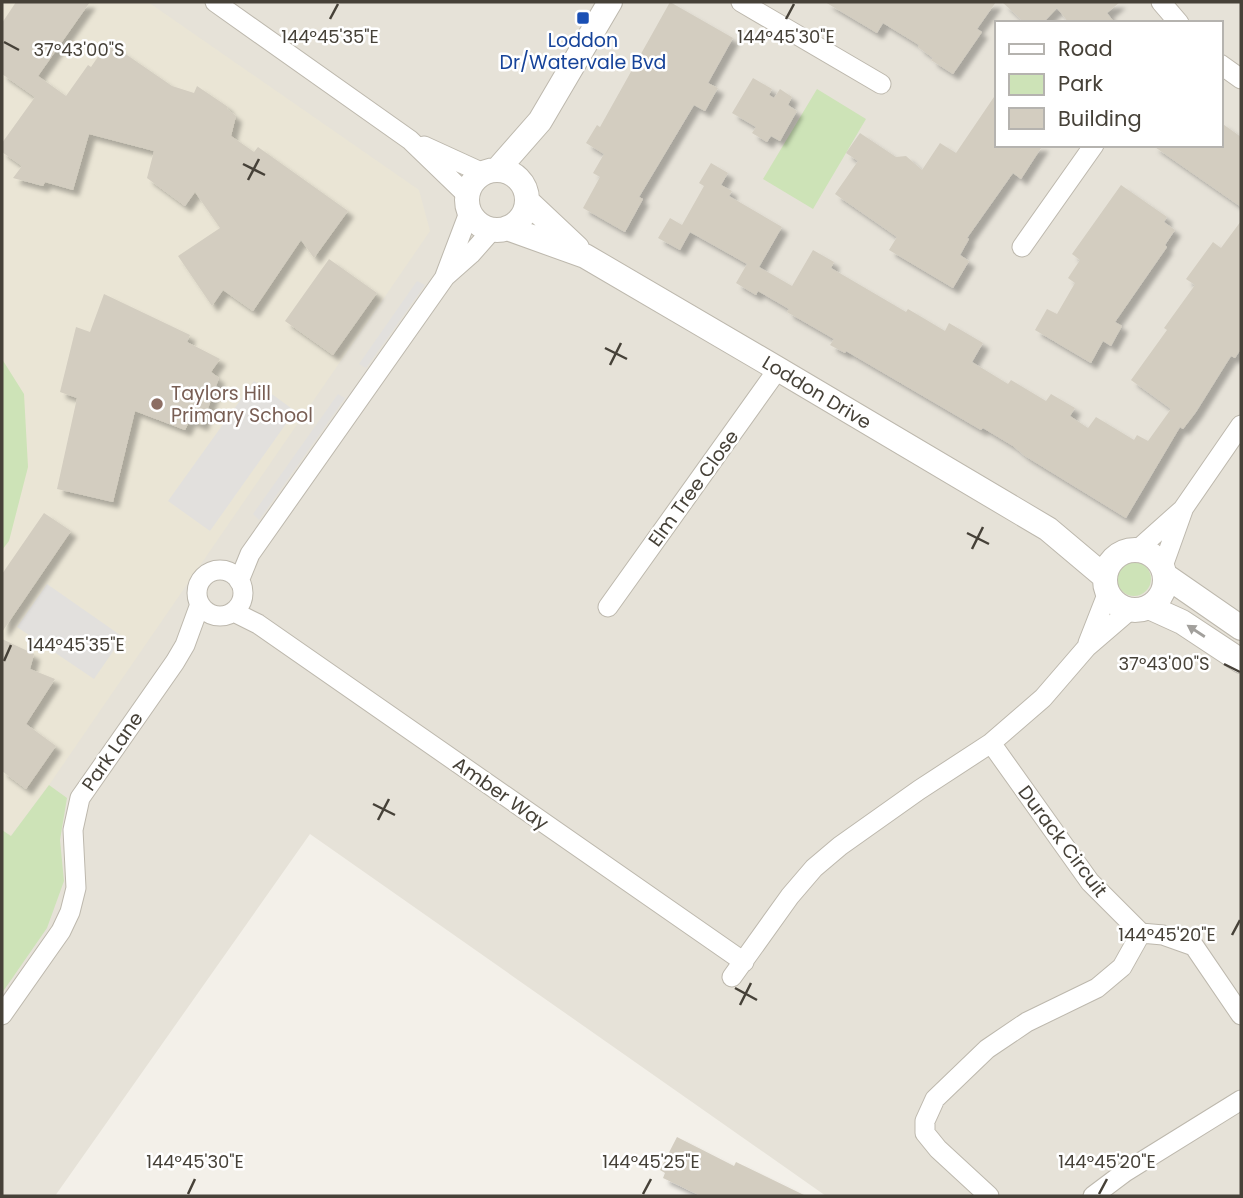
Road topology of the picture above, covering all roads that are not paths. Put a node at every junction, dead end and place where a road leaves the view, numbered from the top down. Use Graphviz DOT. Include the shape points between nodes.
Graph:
graph roads {
  1 [pos="215,2"];
  2 [pos="610,2"];
  3 [pos="741,2"];
  4 [pos="1161,2"];
  5 [pos="1177,21"];
  6 [pos="1222,65"];
  7 [pos="1241,79"];
  8 [pos="881,84"];
  9 [pos="540,121"];
  10 [pos="410,140"];
  11 [pos="1093,147"];
  12 [pos="490,171"];
  13 [pos="524,190"];
  14 [pos="469,203"];
  15 [pos="500,228"];
  16 [pos="1022,247"];
  17 [pos="585,256"];
  18 [pos="445,277"];
  19 [pos="778,369"];
  20 [pos="1241,425"];
  21 [pos="1183,509"];
  22 [pos="1048,529"];
  23 [pos="1127,553"];
  24 [pos="1164,571"];
  25 [pos="1106,585"];
  26 [pos="231,595"];
  27 [pos="200,604"];
  28 [pos="608,607"];
  29 [pos="1139,608"];
  30 [pos="1241,628"];
  31 [pos="184,645"];
  32 [pos="1087,648"];
  33 [pos="1241,661"];
  34 [pos="991,743"];
  35 [pos="1141,933"];
  36 [pos="2,1015"];
  37 [pos="1241,1015"];
  38 [pos="1241,1100"];
  39 [pos="989,1196"];
  40 [pos="1094,1196"];
  1 -- 10 [label="street"];
  2 -- 9 [label="street"];
  3 -- 8 [label="street"];
  4 -- 5 [label="street"];
  6 -- 7 [label="street"];
  9 -- 12 [label="street"];
  9 -- 13 [label="street"];
  10 -- 12 [label="street"];
  10 -- 14 [label="street"];
  11 -- 16 [label="street"];
  12 -- 13 [label="street" via="506,171"];
  12 -- 14 [label="street" via="470,187"];
  13 -- 15 [label="street" via="522,217"];
  13 -- 17 [label="street, Loddon Drive"];
  14 -- 15 [label="street" via="479,223"];
  14 -- 18 [label="street, Park Lane"];
  15 -- 17 [label="street, Loddon Drive"];
  15 -- 18 [label="street, Park Lane"];
  17 -- 19 [label="street, Loddon Drive"];
  18 -- 26 [label="street, Park Lane" via="250,554"];
  19 -- 22 [label="street, Loddon Drive"];
  19 -- 28 [label="street, Elm Tree Close"];
  20 -- 21 [label="street"];
  21 -- 23 [label="street"];
  21 -- 24 [label="street"];
  22 -- 23 [label="street, Loddon Drive"];
  22 -- 25 [label="street, Loddon Drive"];
  23 -- 24 [label="street" via="1152,554"];
  23 -- 25 [label="street" via="1107,569"];
  24 -- 29 [label="street" via="1163,594"];
  24 -- 30 [label="street"];
  25 -- 29 [label="street" via="1113,601"];
  25 -- 32 [label="street, Amber Way"];
  26 -- 27 [label="street" via="205,610"];
  26 -- 27 [label="street, Park Lane" via="216,571 203,579 197,591"];
  26 -- 31 [label="street, Park Lane"];
  26 -- 34 [label="street, Amber Way" via="258,624 738,970 814,867"];
  27 -- 31 [label="street, Park Lane"];
  29 -- 32 [label="street, Amber Way"];
  33 -- 29 [label="street, one-way" via="1182,622"];
  31 -- 36 [label="street, Park Lane" via="80,797 73,830 76,888 70,912"];
  32 -- 34 [label="street, Amber Way" via="1043,698"];
  34 -- 35 [label="street, Durack Circuit" via="1090,882"];
  35 -- 37 [label="street" via="1194,946"];
  35 -- 39 [label="street" via="1122,967 1097,988 1027,1022 987,1049 935,1098 925,1133"];
  38 -- 40 [label="street"];
}
